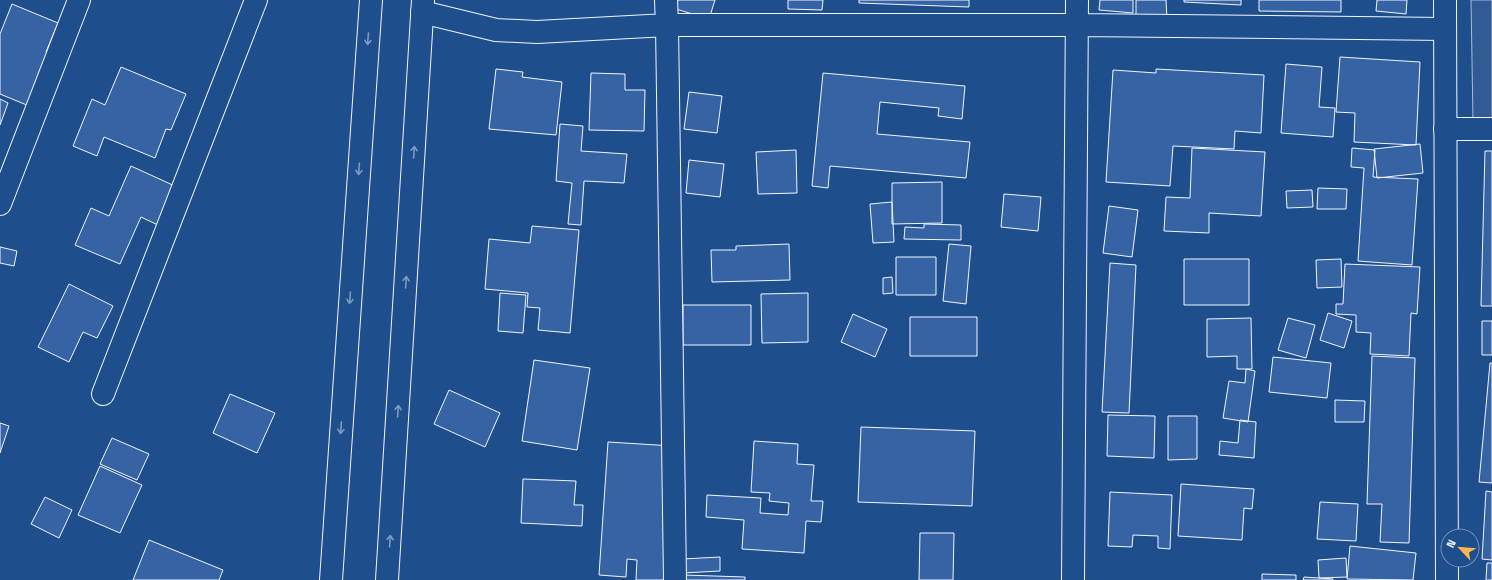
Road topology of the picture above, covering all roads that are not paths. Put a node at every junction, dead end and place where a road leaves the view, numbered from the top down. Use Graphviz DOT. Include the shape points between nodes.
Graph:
graph roads {
  1 [pos="79,0"];
  2 [pos="256,0"];
  3 [pos="371,0"];
  4 [pos="666,0"];
  5 [pos="1077,0"];
  6 [pos="1445,0"];
  7 [pos="422,6"];
  8 [pos="666,25"];
  9 [pos="1077,25"];
  10 [pos="1445,29"];
  11 [pos="1446,128"];
  12 [pos="1492,129"];
  13 [pos="0,204"];
  14 [pos="103,394"];
  15 [pos="331,580"];
  16 [pos="387,580"];
  17 [pos="675,580"];
  18 [pos="1073,580"];
  19 [pos="1447,580"];
  1 -- 13 [label="main road"];
  2 -- 14 [label="main road"];
  3 -- 15 [label="main road, one-way"];
  4 -- 8 [label="main road"];
  5 -- 9 [label="main road"];
  6 -- 10 [label="main road"];
  7 -- 8 [label="main road" via="496,30 537,32"];
  16 -- 7 [label="main road, one-way"];
  8 -- 9 [label="main road"];
  8 -- 17 [label="main road"];
  9 -- 10 [label="main road"];
  9 -- 18 [label="main road"];
  10 -- 11 [label="main road"];
  11 -- 12 [label="main road"];
  11 -- 19 [label="main road"];
}
